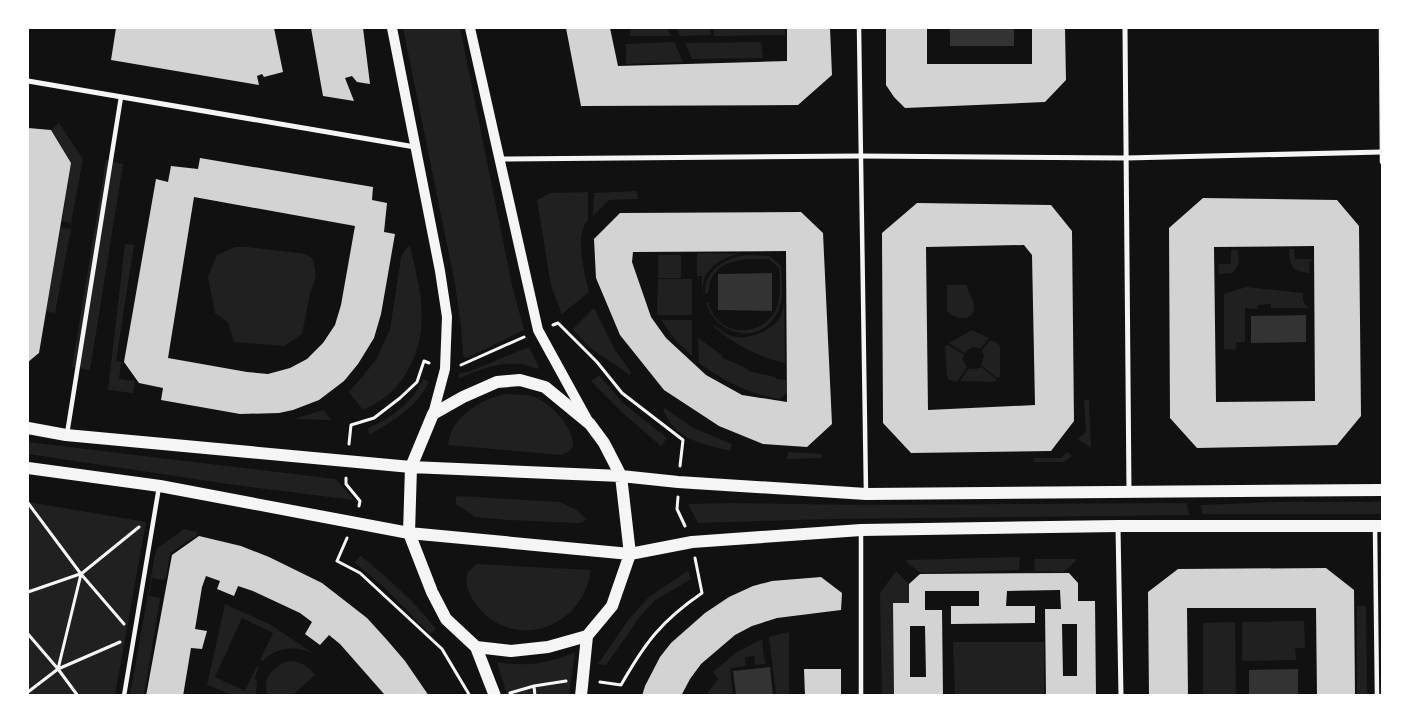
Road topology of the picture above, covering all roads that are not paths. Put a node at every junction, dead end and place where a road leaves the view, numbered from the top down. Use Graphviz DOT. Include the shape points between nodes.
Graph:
graph roads {
  1 [pos="392,28"];
  2 [pos="470,28"];
  3 [pos="859,28"];
  4 [pos="1125,28"];
  5 [pos="1381,28"];
  6 [pos="28,81"];
  7 [pos="122,97"];
  8 [pos="415,147"];
  9 [pos="1382,152"];
  10 [pos="860,156"];
  11 [pos="1126,158"];
  12 [pos="499,160"];
  13 [pos="1382,162"];
  14 [pos="433,414"];
  15 [pos="590,424"];
  16 [pos="28,428"];
  17 [pos="66,435"];
  18 [pos="411,467"];
  19 [pos="28,468"];
  20 [pos="621,476"];
  21 [pos="160,486"];
  22 [pos="1382,490"];
  23 [pos="1129,492"];
  24 [pos="866,494"];
  25 [pos="1118,526"];
  26 [pos="1378,526"];
  27 [pos="861,530"];
  28 [pos="409,533"];
  29 [pos="630,554"];
  30 [pos="587,636"];
  31 [pos="476,647"];
  32 [pos="124,696"];
  33 [pos="495,696"];
  34 [pos="581,696"];
  35 [pos="862,696"];
  36 [pos="1122,696"];
  37 [pos="1377,696"];
  1 -- 8 [label="main road"];
  2 -- 12 [label="main road"];
  3 -- 10 [label="street"];
  4 -- 11 [label="street"];
  5 -- 9 [label="street"];
  6 -- 7 [label="street"];
  7 -- 8 [label="street"];
  7 -- 17 [label="street"];
  8 -- 14 [label="main road" via="447,316 445,369"];
  9 -- 11 [label="street"];
  9 -- 13 [label="street"];
  10 -- 11 [label="street"];
  10 -- 12 [label="street"];
  10 -- 24 [label="street"];
  11 -- 23 [label="street"];
  12 -- 15 [label="main road" via="538,330"];
  14 -- 15 [label="main road" via="498,382 520,380 545,387"];
  14 -- 18 [label="main road"];
  15 -- 20 [label="main road"];
  16 -- 17 [label="main road"];
  17 -- 18 [label="main road"];
  18 -- 20 [label="main road"];
  18 -- 28 [label="main road"];
  19 -- 21 [label="main road"];
  20 -- 24 [label="main road"];
  20 -- 29 [label="main road"];
  21 -- 28 [label="main road"];
  21 -- 32 [label="street"];
  22 -- 23 [label="main road"];
  23 -- 24 [label="main road"];
  25 -- 26 [label="main road"];
  25 -- 27 [label="main road"];
  25 -- 36 [label="street"];
  26 -- 37 [label="street"];
  27 -- 29 [label="main road" via="692,542"];
  27 -- 35 [label="street"];
  28 -- 29 [label="main road"];
  28 -- 31 [label="main road" via="446,619"];
  29 -- 30 [label="main road" via="612,606"];
  30 -- 31 [label="main road" via="548,647 511,651"];
  30 -- 34 [label="main road"];
  31 -- 33 [label="main road"];
}
